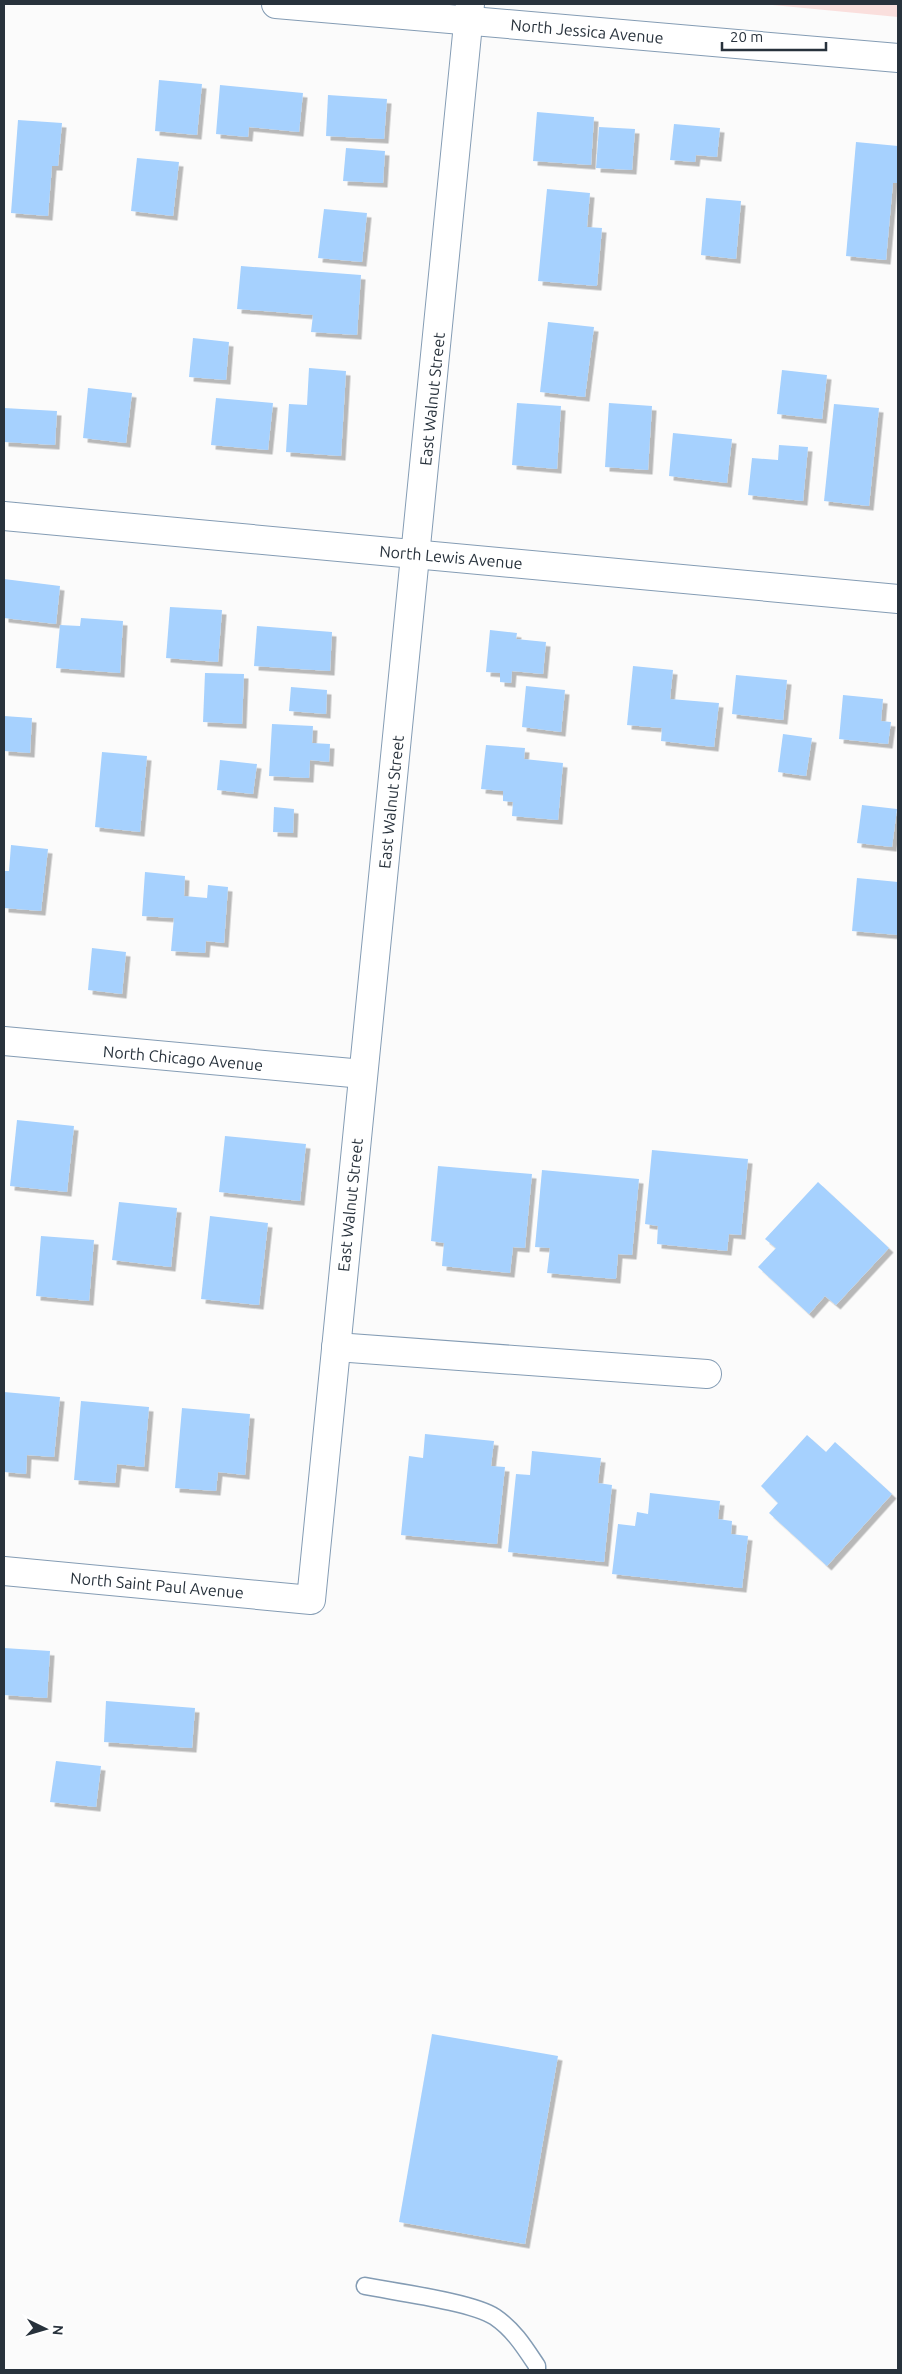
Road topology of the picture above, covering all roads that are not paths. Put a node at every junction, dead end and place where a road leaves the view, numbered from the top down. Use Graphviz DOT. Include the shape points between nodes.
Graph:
graph roads {
  1 [pos="276,4"];
  2 [pos="469,12"];
  3 [pos="898,58"];
  4 [pos="4,516"];
  5 [pos="417,554"];
  6 [pos="898,599"];
  7 [pos="4,1041"];
  8 [pos="363,1074"];
  9 [pos="336,1347"];
  10 [pos="707,1374"];
  11 [pos="4,1571"];
  12 [pos="311,1600"];
  13 [pos="365,2286"];
  14 [pos="538,2370"];
  1 -- 2 [label="street, North Jessica Avenue"];
  2 -- 3 [label="street, North Jessica Avenue"];
  2 -- 5 [label="street, East Walnut Street"];
  4 -- 5 [label="street, North Lewis Avenue"];
  5 -- 6 [label="street, North Lewis Avenue"];
  5 -- 8 [label="street, East Walnut Street"];
  7 -- 8 [label="street, North Chicago Avenue"];
  8 -- 9 [label="street, East Walnut Street"];
  9 -- 10 [label="street"];
  9 -- 12 [label="street, East Walnut Street"];
  11 -- 12 [label="street, North Saint Paul Avenue"];
  13 -- 14 [label="lane" via="467,2307 494,2316 515,2334"];
}
